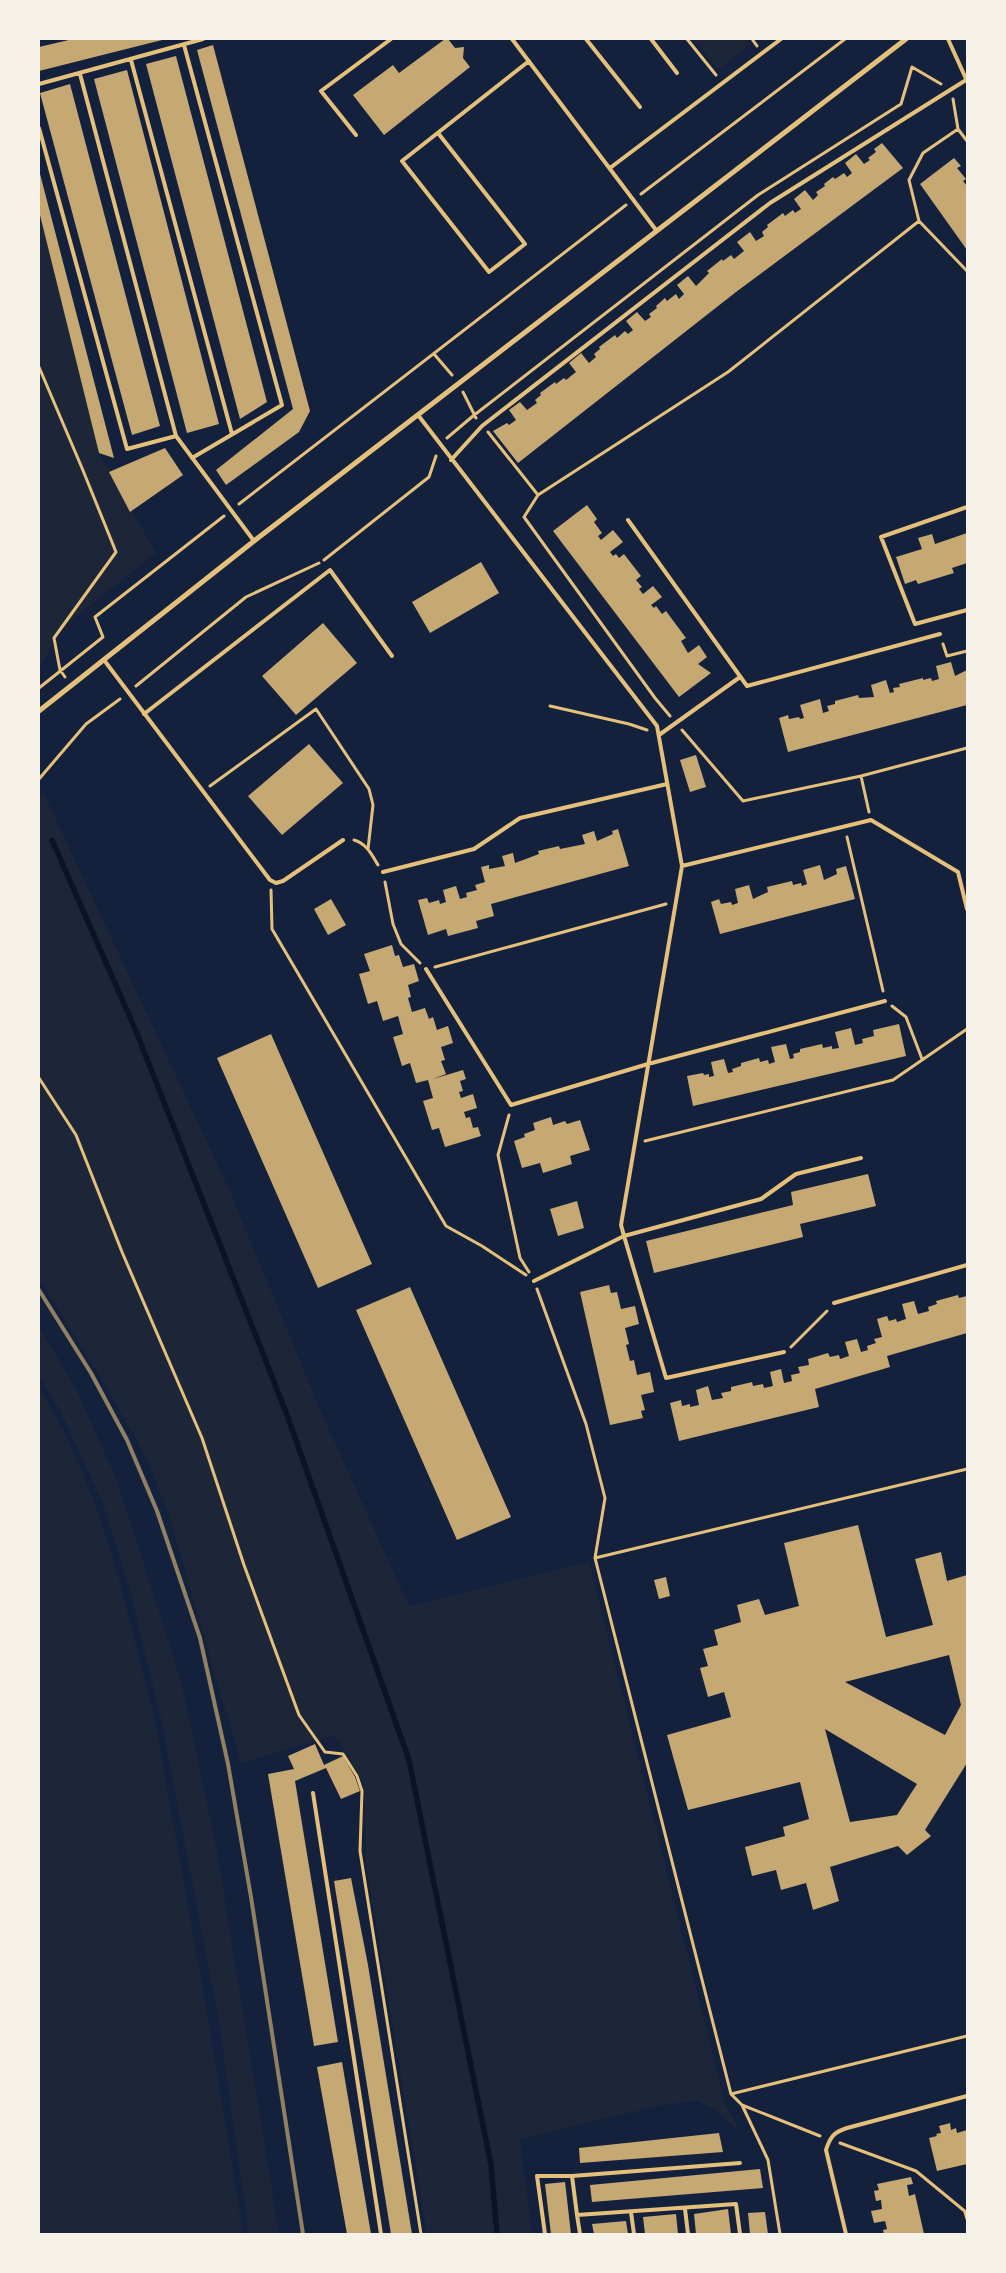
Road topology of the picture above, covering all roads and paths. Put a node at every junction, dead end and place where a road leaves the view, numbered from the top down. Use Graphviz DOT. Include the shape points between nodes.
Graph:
graph roads {
  1 [pos="203,39"];
  2 [pos="391,39"];
  3 [pos="512,39"];
  4 [pos="586,39"];
  5 [pos="652,39"];
  6 [pos="687,39"];
  7 [pos="780,39"];
  8 [pos="846,39"];
  9 [pos="906,39"];
  10 [pos="948,39"];
  11 [pos="184,45"];
  12 [pos="131,60"];
  13 [pos="529,61"];
  14 [pos="912,67"];
  15 [pos="677,73"];
  16 [pos="80,74"];
  17 [pos="967,80"];
  18 [pos="722,83"];
  19 [pos="39,84"];
  20 [pos="952,89"];
  21 [pos="640,107"];
  22 [pos="39,128"];
  23 [pos="958,129"];
  24 [pos="438,133"];
  25 [pos="356,135"];
  26 [pos="967,141"];
  27 [pos="610,168"];
  28 [pos="634,200"];
  29 [pos="920,220"];
  30 [pos="656,230"];
  31 [pos="967,271"];
  32 [pos="434,354"];
  33 [pos="39,367"];
  34 [pos="460,384"];
  35 [pos="418,415"];
  36 [pos="482,426"];
  37 [pos="232,434"];
  38 [pos="176,436"];
  39 [pos="192,458"];
  40 [pos="451,460"];
  41 [pos="967,507"];
  42 [pos="231,510"];
  43 [pos="628,520"];
  44 [pos="254,541"];
  45 [pos="967,610"];
  46 [pos="940,634"];
  47 [pos="392,656"];
  48 [pos="104,660"];
  49 [pos="60,670"];
  50 [pos="740,677"];
  51 [pos="70,686"];
  52 [pos="39,688"];
  53 [pos="550,706"];
  54 [pos="39,712"];
  55 [pos="144,714"];
  56 [pos="86,724"];
  57 [pos="659,734"];
  58 [pos="861,776"];
  59 [pos="39,779"];
  60 [pos="667,784"];
  61 [pos="202,791"];
  62 [pos="871,820"];
  63 [pos="844,826"];
  64 [pos="343,840"];
  65 [pos="368,849"];
  66 [pos="682,866"];
  67 [pos="383,872"];
  68 [pos="270,880"];
  69 [pos="676,901"];
  70 [pos="967,909"];
  71 [pos="426,969"];
  72 [pos="885,1001"];
  73 [pos="967,1029"];
  74 [pos="922,1059"];
  75 [pos="648,1064"];
  76 [pos="39,1078"];
  77 [pos="511,1105"];
  78 [pos="635,1144"];
  79 [pos="861,1158"];
  80 [pos="624,1236"];
  81 [pos="967,1265"];
  82 [pos="534,1281"];
  83 [pos="834,1304"];
  84 [pos="788,1349"];
  85 [pos="784,1352"];
  86 [pos="967,1469"];
  87 [pos="594,1558"];
  88 [pos="313,1793"];
  89 [pos="967,2036"];
  90 [pos="731,2094"];
  91 [pos="967,2096"];
  92 [pos="742,2105"];
  93 [pos="829,2139"];
  94 [pos="740,2163"];
  95 [pos="572,2176"];
  96 [pos="685,2209"];
  97 [pos="967,2211"];
  98 [pos="631,2212"];
  99 [pos="578,2215"];
  100 [pos="967,2219"];
  101 [pos="381,2234"];
  102 [pos="422,2234"];
  103 [pos="544,2234"];
  104 [pos="580,2234"];
  105 [pos="634,2234"];
  106 [pos="688,2234"];
  107 [pos="740,2234"];
  108 [pos="780,2234"];
  109 [pos="846,2234"];
  1 -- 11 [label="lane"];
  2 -- 25 [label="lane" via="321,91"];
  3 -- 13 [label="lane"];
  4 -- 21 [label="lane"];
  5 -- 15 [label="lane"];
  6 -- 18 [label="path"];
  7 -- 18 [label="lane"];
  8 -- 28 [label="path"];
  9 -- 30 [label="street"];
  10 -- 17 [label="lane"];
  11 -- 12 [label="lane"];
  11 -- 37 [label="lane" via="282,405"];
  12 -- 16 [label="lane"];
  12 -- 37 [label="lane"];
  13 -- 24 [label="lane"];
  13 -- 27 [label="lane"];
  14 -- 20 [label="path"];
  16 -- 19 [label="lane"];
  16 -- 38 [label="lane"];
  17 -- 20 [label="lane"];
  18 -- 27 [label="lane"];
  20 -- 23 [label="path"];
  20 -- 36 [label="lane" via="770,203"];
  22 -- 38 [label="lane" via="127,449"];
  23 -- 26 [label="path"];
  23 -- 29 [label="path" via="923,153 909,180"];
  24 -- 24 [label="lane" via="402,161 489,272 526,244"];
  27 -- 28 [label="lane"];
  28 -- 30 [label="lane"];
  28 -- 32 [label="path"];
  29 -- 31 [label="path"];
  29 -- 36 [label="path" via="728,372 538,495"];
  30 -- 34 [label="street"];
  32 -- 34 [label="path"];
  32 -- 42 [label="path"];
  33 -- 49 [label="path" via="116,552 54,638"];
  34 -- 35 [label="street"];
  34 -- 36 [label="path" via="473,416"];
  35 -- 40 [label="lane"];
  35 -- 44 [label="street"];
  36 -- 40 [label="lane"];
  37 -- 39 [label="lane"];
  38 -- 39 [label="lane"];
  39 -- 42 [label="lane"];
  40 -- 57 [label="lane" via="657,726"];
  41 -- 45 [label="lane" via="881,537 915,624"];
  42 -- 44 [label="lane"];
  42 -- 49 [label="path" via="95,617 103,637"];
  43 -- 50 [label="lane"];
  44 -- 48 [label="street"];
  46 -- 50 [label="lane" via="747,686"];
  47 -- 55 [label="lane" via="330,570"];
  48 -- 51 [label="street"];
  48 -- 55 [label="lane"];
  49 -- 51 [label="path"];
  49 -- 52 [label="path"];
  50 -- 57 [label="lane"];
  51 -- 54 [label="street"];
  53 -- 57 [label="path"];
  55 -- 61 [label="lane"];
  56 -- 59 [label="path"];
  57 -- 60 [label="lane"];
  58 -- 62 [label="path"];
  60 -- 66 [label="lane"];
  60 -- 67 [label="lane" via="520,818 474,849"];
  61 -- 65 [label="path" via="316,710 369,789 373,805"];
  61 -- 68 [label="lane"];
  62 -- 63 [label="lane"];
  62 -- 70 [label="lane" via="958,872"];
  63 -- 66 [label="lane"];
  63 -- 72 [label="path"];
  64 -- 65 [label="path" via="357,840"];
  64 -- 68 [label="lane" via="283,882"];
  65 -- 67 [label="path"];
  66 -- 69 [label="lane"];
  67 -- 71 [label="path" via="393,924 401,944"];
  68 -- 82 [label="path" via="272,929 446,1226"];
  69 -- 71 [label="path"];
  69 -- 75 [label="lane"];
  71 -- 77 [label="lane"];
  72 -- 74 [label="path" via="906,1017"];
  72 -- 75 [label="lane"];
  73 -- 74 [label="path"];
  74 -- 78 [label="path" via="893,1080"];
  75 -- 77 [label="lane"];
  75 -- 78 [label="lane"];
  76 -- 102 [label="path" via="76,1135 202,1438 299,1715 325,1752 343,1754 362,1791 360,1851"];
  77 -- 82 [label="path" via="498,1155 520,1258"];
  78 -- 80 [label="lane" via="621,1225"];
  79 -- 80 [label="lane" via="796,1174 761,1199"];
  80 -- 82 [label="lane"];
  80 -- 85 [label="lane" via="666,1378"];
  81 -- 83 [label="lane"];
  82 -- 87 [label="path" via="586,1424 605,1498"];
  83 -- 84 [label="path"];
  86 -- 87 [label="path"];
  87 -- 90 [label="path"];
  88 -- 101 [label="lane"];
  89 -- 90 [label="path"];
  90 -- 92 [label="path"];
  91 -- 93 [label="lane" via="847,2128"];
  92 -- 93 [label="path"];
  92 -- 108 [label="path" via="768,2160"];
  93 -- 97 [label="path" via="916,2171"];
  93 -- 109 [label="lane" via="826,2150"];
  94 -- 95 [label="lane"];
  95 -- 99 [label="lane"];
  95 -- 103 [label="lane" via="537,2176"];
  96 -- 98 [label="lane"];
  96 -- 106 [label="lane"];
  96 -- 107 [label="lane" via="736,2204"];
  97 -- 100 [label="path"];
  98 -- 99 [label="lane"];
  98 -- 105 [label="lane"];
  99 -- 104 [label="lane"];
}
